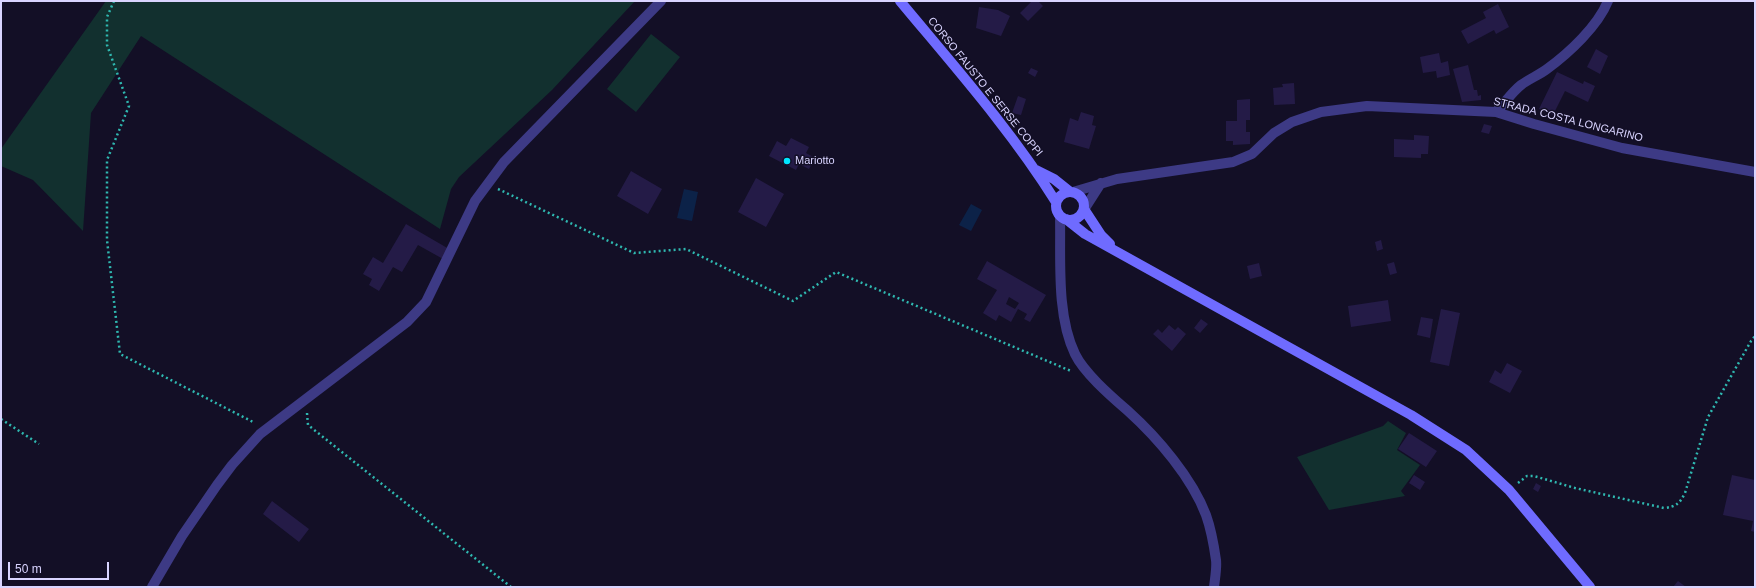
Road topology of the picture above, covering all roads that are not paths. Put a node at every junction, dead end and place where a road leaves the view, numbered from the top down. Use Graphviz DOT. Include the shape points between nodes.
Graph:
graph roads {
  1 [pos="661,1"];
  2 [pos="900,1"];
  3 [pos="1608,1"];
  4 [pos="1496,112"];
  5 [pos="1036,170"];
  6 [pos="1755,172"];
  7 [pos="1101,183"];
  8 [pos="1071,192"];
  9 [pos="1056,202"];
  10 [pos="1084,208"];
  11 [pos="1063,218"];
  12 [pos="1118,252"];
  13 [pos="152,587"];
  14 [pos="1214,587"];
  15 [pos="1590,587"];
  1 -- 13 [label="street" via="504,162 475,201 426,302 407,322 267,428 247,448 217,485 182,536"];
  2 -- 5 [label="street, CORSO FAUSTO E SERSE COPPI" via="993,113"];
  3 -- 4 [label="street" via="1586,33 1568,51 1520,86"];
  4 -- 6 [label="street, STRADA COSTA LONGARINO" via="1622,148"];
  4 -- 7 [label="street, STRADA COSTA LONGARINO" via="1366,106 1320,112 1292,122 1274,133 1252,154 1233,162"];
  5 -- 8 [label="street"];
  5 -- 9 [label="street, CORSO FAUSTO E SERSE COPPI"];
  7 -- 8 [label="street, STRADA COSTA LONGARINO"];
  7 -- 10 [label="street"];
  8 -- 9 [label="street" via="1062,194"];
  8 -- 10 [label="street" via="1077,193 1084,200"];
  9 -- 11 [label="street" via="1056,208"];
  10 -- 11 [label="street" via="1081,215 1073,220"];
  10 -- 12 [label="street" via="1101,235"];
  11 -- 12 [label="street" via="1085,234"];
  11 -- 14 [label="street" via="1062,300 1075,355 1095,381 1141,422 1191,487 1206,516 1216,561"];
  12 -- 15 [label="street" via="1411,415 1466,450 1509,490"];
}
